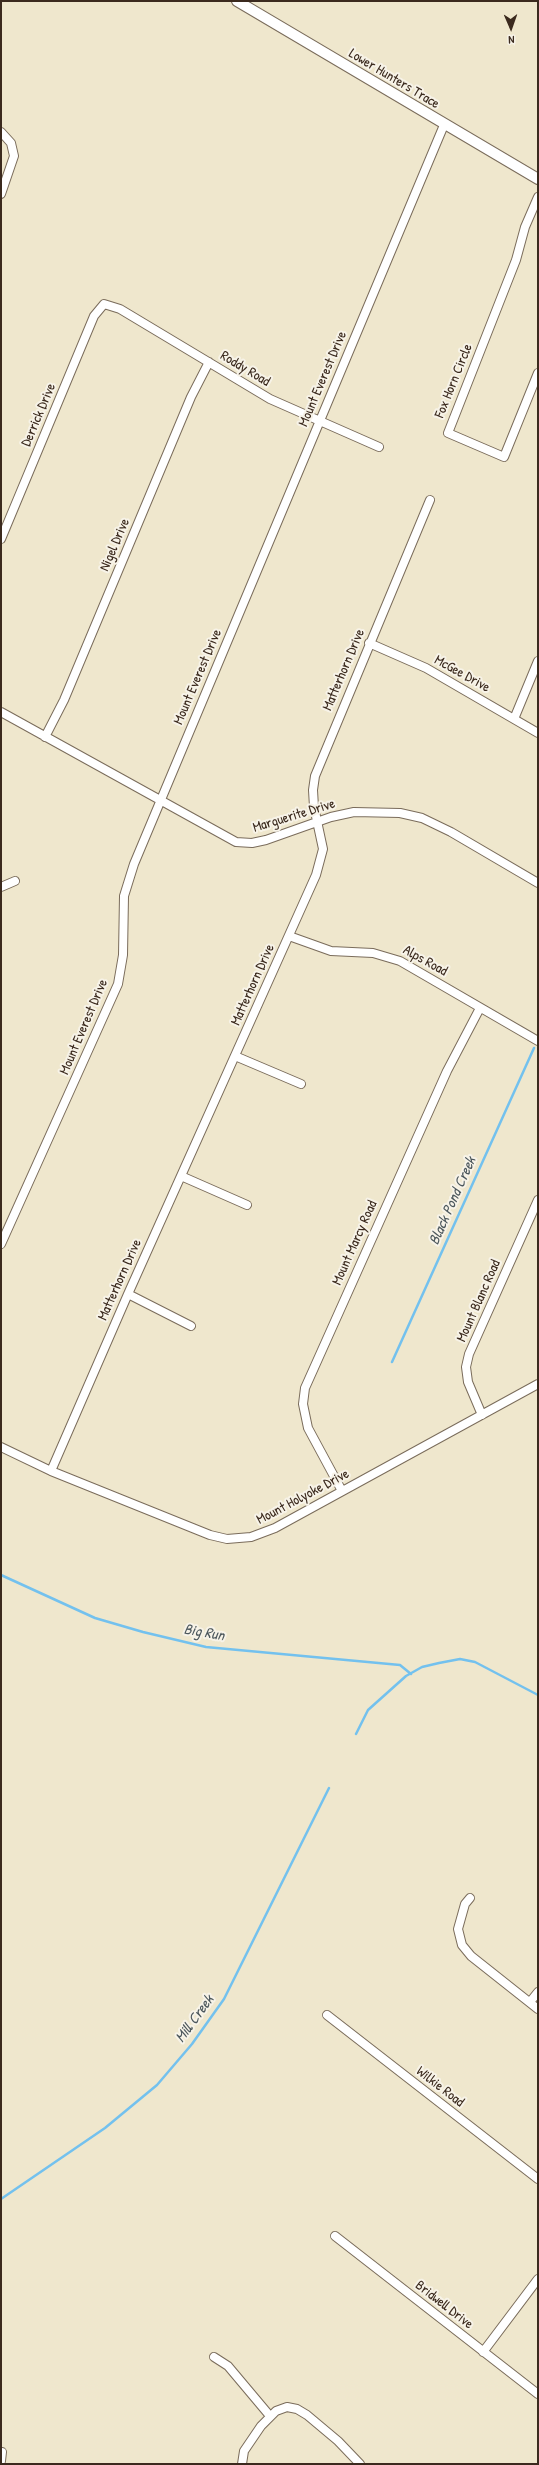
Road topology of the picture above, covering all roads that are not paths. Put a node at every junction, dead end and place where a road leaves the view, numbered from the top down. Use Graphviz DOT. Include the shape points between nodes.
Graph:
graph roads {
  1 [pos="237,1"];
  2 [pos="444,125"];
  3 [pos="1,132"];
  4 [pos="538,179"];
  5 [pos="1,194"];
  6 [pos="538,197"];
  7 [pos="104,304"];
  8 [pos="209,362"];
  9 [pos="538,373"];
  10 [pos="319,421"];
  11 [pos="379,447"];
  12 [pos="430,500"];
  13 [pos="1,539"];
  14 [pos="370,644"];
  15 [pos="538,661"];
  16 [pos="1,712"];
  17 [pos="514,719"];
  18 [pos="538,733"];
  19 [pos="45,737"];
  20 [pos="160,801"];
  21 [pos="317,821"];
  22 [pos="15,881"];
  23 [pos="538,883"];
  24 [pos="1,887"];
  25 [pos="289,936"];
  26 [pos="480,1008"];
  27 [pos="538,1041"];
  28 [pos="235,1056"];
  29 [pos="301,1084"];
  30 [pos="181,1176"];
  31 [pos="538,1200"];
  32 [pos="247,1205"];
  33 [pos="1,1244"];
  34 [pos="128,1294"];
  35 [pos="191,1326"];
  36 [pos="538,1384"];
  37 [pos="482,1415"];
  38 [pos="1,1447"];
  39 [pos="51,1471"];
  40 [pos="342,1491"];
  41 [pos="470,1898"];
  42 [pos="538,1992"];
  43 [pos="530,2002"];
  44 [pos="538,2009"];
  45 [pos="327,2015"];
  46 [pos="538,2179"];
  47 [pos="335,2236"];
  48 [pos="538,2279"];
  49 [pos="483,2352"];
  50 [pos="214,2357"];
  51 [pos="538,2394"];
  52 [pos="270,2416"];
  53 [pos="2,2452"];
  54 [pos="1,2461"];
  55 [pos="242,2464"];
  56 [pos="360,2464"];
  1 -- 2 [label="street, Lower Hunters Trace"];
  2 -- 4 [label="street, Lower Hunters Trace"];
  2 -- 10 [label="street, Mount Everest Drive"];
  3 -- 5 [label="street" via="11,143 14,156"];
  6 -- 9 [label="street, Fox Horn Circle" via="448,433 504,457"];
  7 -- 8 [label="street, Roddy Road" via="120,309"];
  7 -- 13 [label="street, Derrick Drive" via="94,316"];
  8 -- 10 [label="street, Roddy Road" via="270,399"];
  8 -- 19 [label="street, Nigel Drive" via="188,404 64,700"];
  10 -- 11 [label="street, Roddy Road"];
  10 -- 20 [label="street, Mount Everest Drive"];
  12 -- 14 [label="street, Matterhorn Drive"];
  14 -- 17 [label="street, McGee Drive" via="426,668"];
  14 -- 21 [label="street, Matterhorn Drive" via="315,776 313,790"];
  15 -- 17 [label="street"];
  16 -- 19 [label="street, Marguerite Drive"];
  17 -- 18 [label="street, McGee Drive"];
  19 -- 20 [label="street, Marguerite Drive"];
  20 -- 21 [label="street, Marguerite Drive" via="225,837 244,843 266,840"];
  20 -- 33 [label="street, Mount Everest Drive" via="124,896 123,955 118,984"];
  21 -- 23 [label="street, Marguerite Drive" via="354,812 375,811 422,818"];
  21 -- 25 [label="street, Matterhorn Drive" via="323,842 321,861"];
  22 -- 24 [label="street"];
  25 -- 26 [label="street, Alps Road" via="331,951 373,953 393,958"];
  25 -- 28 [label="street, Matterhorn Drive"];
  26 -- 27 [label="street, Alps Road"];
  26 -- 40 [label="street, Mount Marcy Road" via="447,1071 305,1388 303,1404 308,1428"];
  28 -- 29 [label="street"];
  28 -- 30 [label="street, Matterhorn Drive"];
  30 -- 32 [label="street"];
  30 -- 34 [label="street, Matterhorn Drive"];
  31 -- 37 [label="street, Mount Blanc Road" via="469,1354 466,1367 468,1382"];
  34 -- 35 [label="street"];
  34 -- 39 [label="street, Matterhorn Drive"];
  36 -- 37 [label="street, Mount Holyoke Drive"];
  37 -- 40 [label="street, Mount Holyoke Drive"];
  38 -- 39 [label="street, Mount Holyoke Drive"];
  39 -- 40 [label="street, Mount Holyoke Drive" via="194,1530 227,1539 260,1535"];
  41 -- 43 [label="street" via="465,1904 458,1929 462,1945 471,1956"];
  42 -- 43 [label="street"];
  43 -- 44 [label="street"];
  45 -- 46 [label="street, Wilkie Road"];
  47 -- 49 [label="street, Bridwell Drive"];
  48 -- 49 [label="street"];
  49 -- 51 [label="street, Bridwell Drive"];
  50 -- 52 [label="street" via="228,2366"];
  52 -- 55 [label="street" via="248,2444"];
  52 -- 56 [label="street" via="276,2410 286,2407 301,2411 338,2441"];
  53 -- 54 [label="street"];
}
